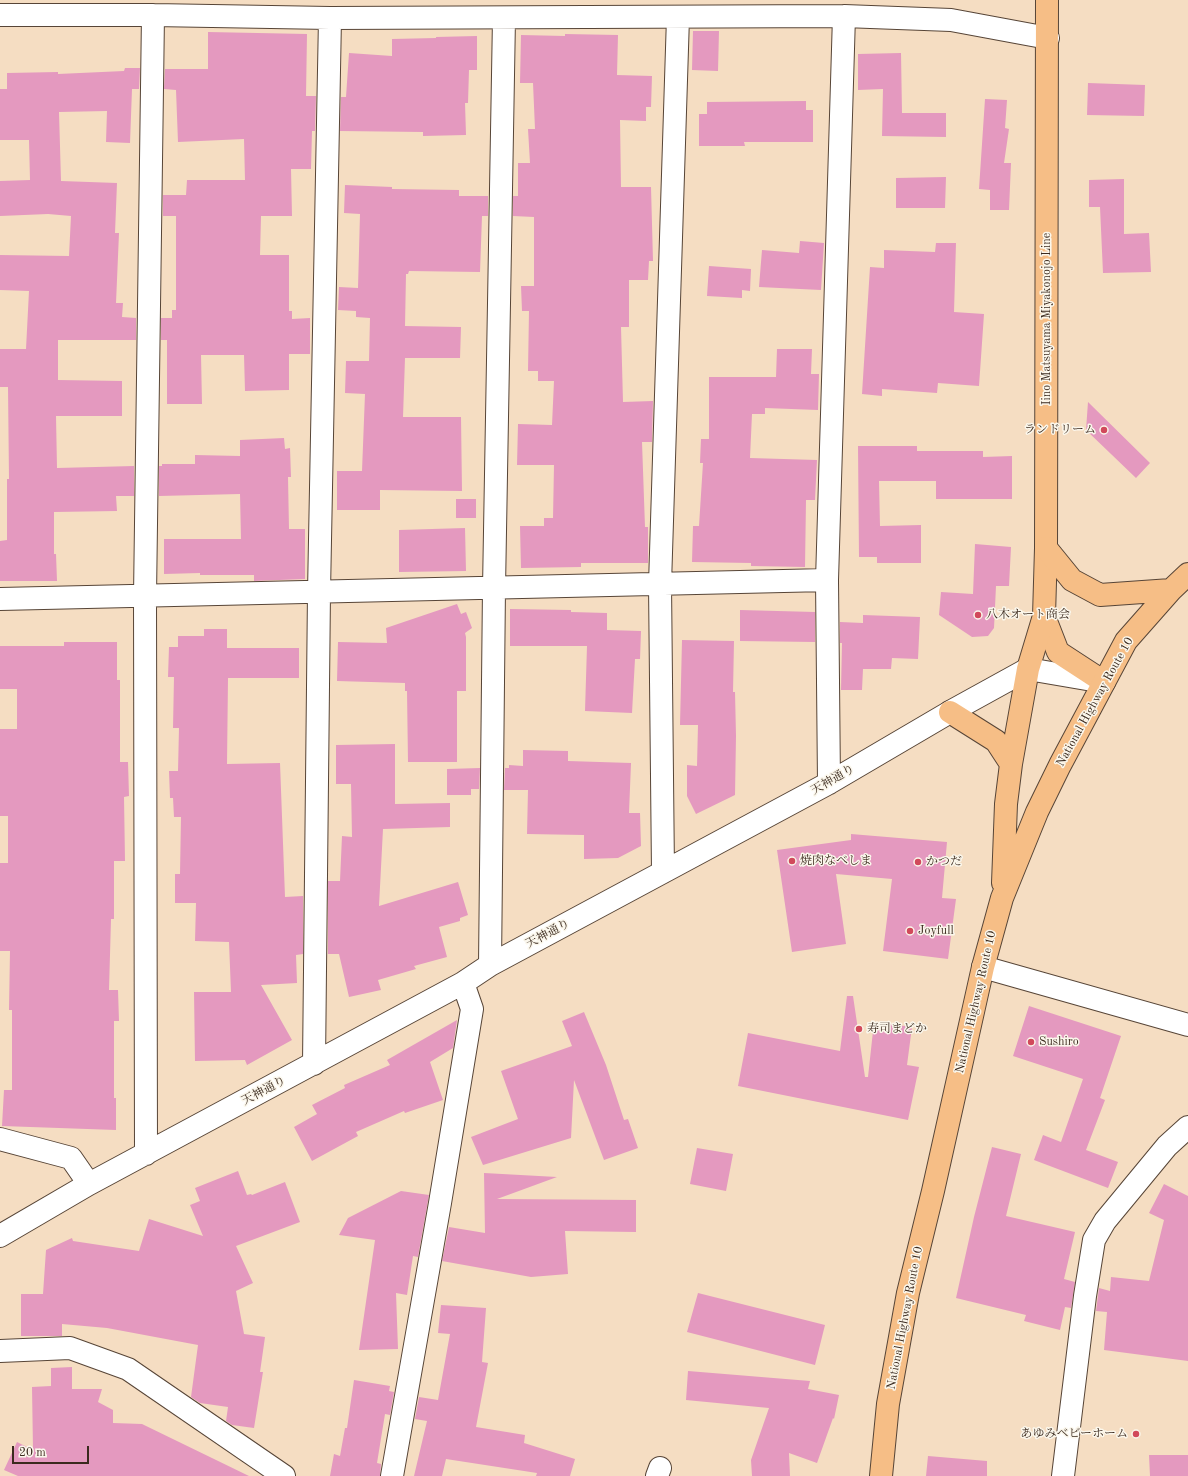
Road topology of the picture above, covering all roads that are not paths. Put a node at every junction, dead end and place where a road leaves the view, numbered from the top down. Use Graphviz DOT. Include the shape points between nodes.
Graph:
graph roads {
  1 [pos="1048,0"];
  2 [pos="0,14"];
  3 [pos="153,15"];
  4 [pos="844,16"];
  5 [pos="678,17"];
  6 [pos="330,18"];
  7 [pos="504,18"];
  8 [pos="1048,38"];
  9 [pos="1046,548"];
  10 [pos="1188,574"];
  11 [pos="827,580"];
  12 [pos="660,584"];
  13 [pos="494,588"];
  14 [pos="1171,590"];
  15 [pos="319,592"];
  16 [pos="145,596"];
  17 [pos="0,600"];
  18 [pos="1044,616"];
  19 [pos="1028,669"];
  20 [pos="1104,682"];
  21 [pos="950,712"];
  22 [pos="1011,764"];
  23 [pos="829,783"];
  24 [pos="664,872"];
  25 [pos="1002,898"];
  26 [pos="490,965"];
  27 [pos="983,967"];
  28 [pos="463,983"];
  29 [pos="1188,1024"];
  30 [pos="314,1064"];
  31 [pos="1188,1126"];
  32 [pos="0,1139"];
  33 [pos="146,1154"];
  34 [pos="89,1184"];
  35 [pos="0,1236"];
  36 [pos="0,1350"];
  37 [pos="284,1476"];
  38 [pos="392,1476"];
  39 [pos="881,1476"];
  40 [pos="1063,1476"];
  1 -- 8 [label="main road, Iino Matsuyama Miyakonojo Line"];
  2 -- 3 [label="street"];
  3 -- 6 [label="street"];
  3 -- 16 [label="street"];
  4 -- 5 [label="street"];
  4 -- 8 [label="street" via="951,20"];
  4 -- 11 [label="street"];
  5 -- 7 [label="street"];
  5 -- 12 [label="street"];
  6 -- 7 [label="street"];
  6 -- 15 [label="street"];
  7 -- 13 [label="street"];
  8 -- 9 [label="main road, Iino Matsuyama Miyakonojo Line"];
  9 -- 14 [label="main road" via="1072,580 1100,595"];
  9 -- 18 [label="main road, Iino Matsuyama Miyakonojo Line"];
  10 -- 14 [label="main road, National Highway Route 10"];
  11 -- 12 [label="street"];
  11 -- 23 [label="street"];
  12 -- 13 [label="street"];
  12 -- 24 [label="street"];
  13 -- 15 [label="street"];
  13 -- 26 [label="street"];
  14 -- 20 [label="main road, National Highway Route 10" via="1126,641"];
  15 -- 16 [label="street"];
  15 -- 30 [label="street"];
  16 -- 17 [label="street"];
  16 -- 33 [label="street"];
  18 -- 19 [label="main road"];
  18 -- 20 [label="main road, Iino Matsuyama Miyakonojo Line" via="1058,652"];
  19 -- 20 [label="street"];
  19 -- 21 [label="street, 天神通り"];
  19 -- 22 [label="main road"];
  20 -- 25 [label="main road, National Highway Route 10" via="1063,759"];
  21 -- 22 [label="main road" via="996,741"];
  21 -- 23 [label="street, 天神通り"];
  22 -- 25 [label="main road" via="1006,804"];
  23 -- 24 [label="street, 天神通り"];
  24 -- 26 [label="street, 天神通り"];
  25 -- 27 [label="main road, National Highway Route 10"];
  26 -- 28 [label="street, 天神通り"];
  27 -- 29 [label="street"];
  27 -- 39 [label="main road, National Highway Route 10" via="908,1293 888,1404"];
  28 -- 30 [label="street, 天神通り"];
  28 -- 38 [label="street" via="472,1009"];
  30 -- 33 [label="street, 天神通り"];
  31 -- 40 [label="street" via="1167,1146 1105,1221 1094,1240"];
  32 -- 34 [label="street" via="71,1158"];
  33 -- 34 [label="street, 天神通り"];
  34 -- 35 [label="street, 天神通り"];
  36 -- 37 [label="street" via="70,1348 128,1369"];
}
